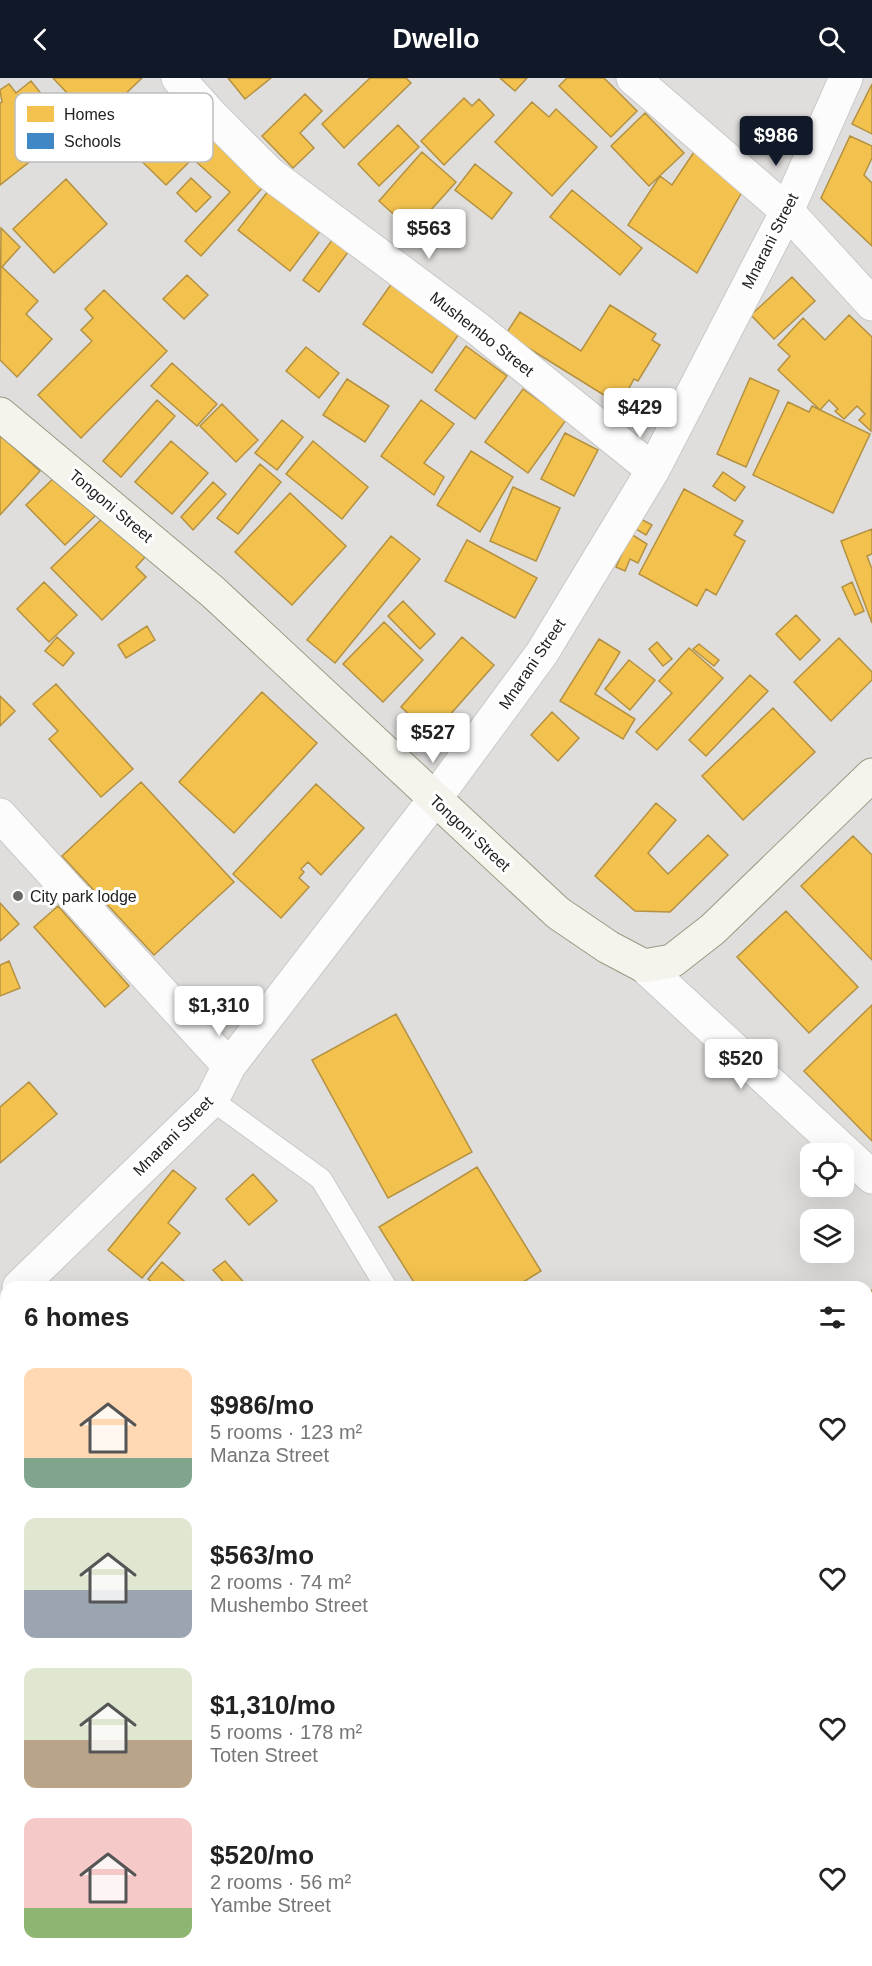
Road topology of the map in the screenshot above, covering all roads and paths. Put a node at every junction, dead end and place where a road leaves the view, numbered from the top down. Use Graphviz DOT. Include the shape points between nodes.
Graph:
graph roads {
  1 [pos="178,78"];
  2 [pos="633,78"];
  3 [pos="846,78"];
  4 [pos="191,93"];
  5 [pos="213,117"];
  6 [pos="787,210"];
  7 [pos="872,303"];
  8 [pos="0,414"];
  9 [pos="653,470"];
  10 [pos="872,775"];
  11 [pos="434,800"];
  12 [pos="0,814"];
  13 [pos="644,966"];
  14 [pos="229,1066"];
  15 [pos="212,1100"];
  16 [pos="872,1177"];
  17 [pos="25,1281"];
  18 [pos="382,1281"];
  1 -- 4 [label="street, Mushembo Street"];
  2 -- 6 [label="street"];
  3 -- 6 [label="street, Mnarani Street"];
  5 -- 9 [label="street, Mushembo Street" via="269,173 478,329"];
  6 -- 7 [label="street"];
  6 -- 9 [label="street, Mnarani Street"];
  8 -- 11 [label="street, Tongoni Street" via="213,592"];
  9 -- 11 [label="street, Mnarani Street" via="542,653"];
  10 -- 13 [label="street" via="713,929 672,961"];
  11 -- 13 [label="street, Tongoni Street" via="558,913"];
  11 -- 14 [label="street, Mnarani Street"];
  12 -- 14 [label="street"];
  13 -- 16 [label="street"];
  14 -- 15 [label="street, Mnarani Street"];
  15 -- 17 [label="street, Mnarani Street"];
  15 -- 18 [label="lane" via="321,1179"];
}
